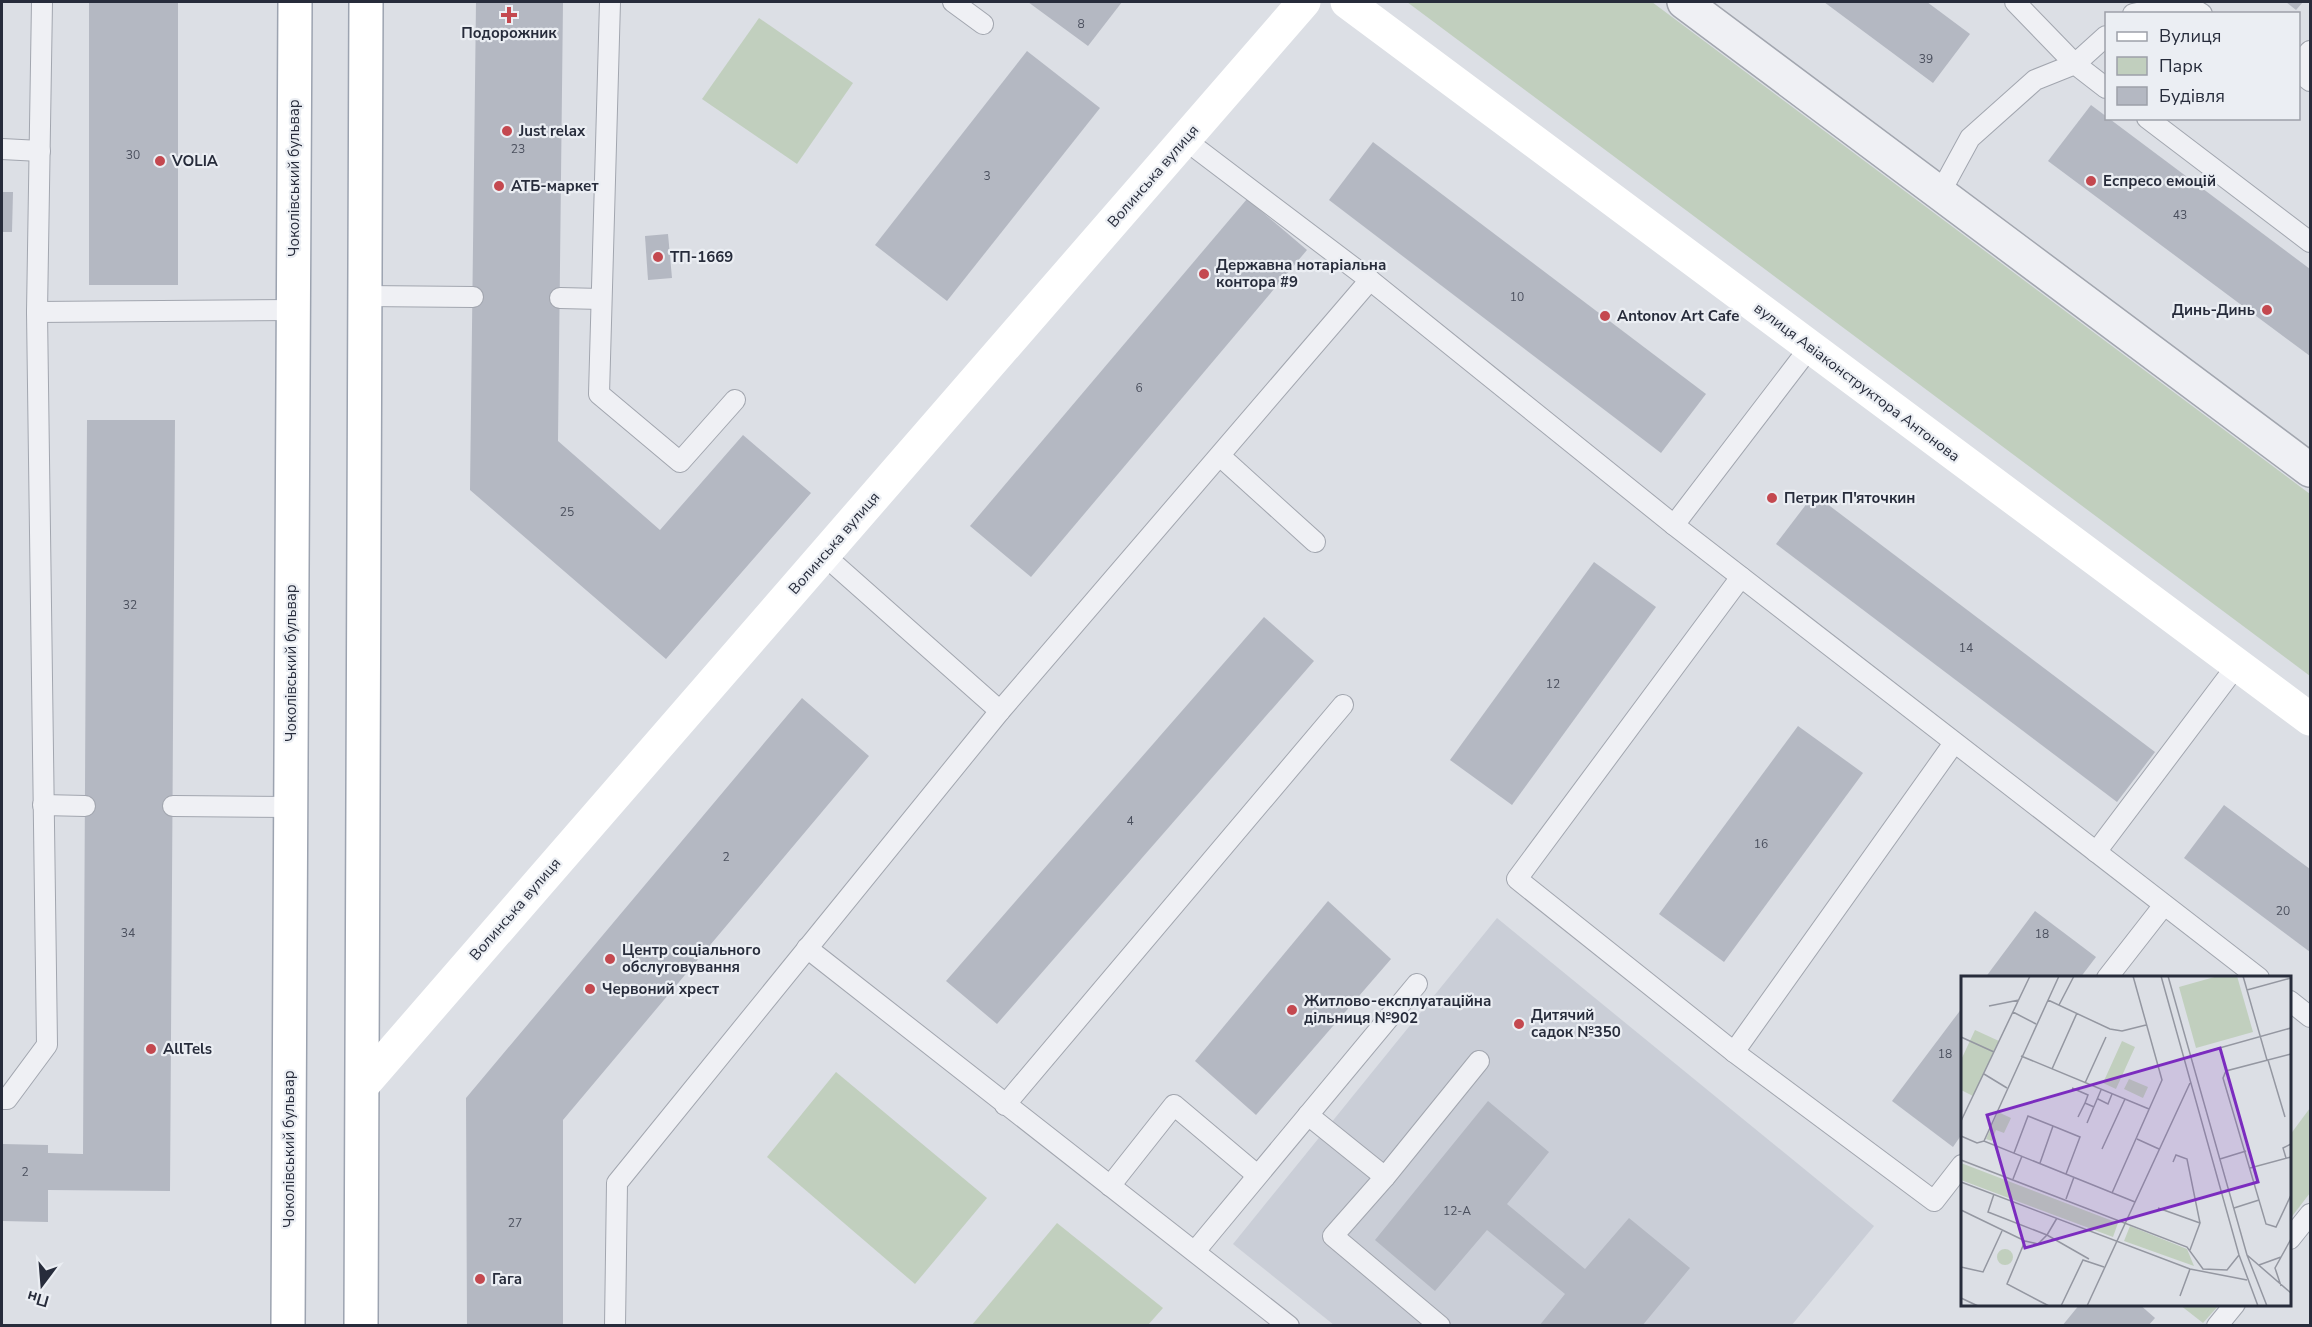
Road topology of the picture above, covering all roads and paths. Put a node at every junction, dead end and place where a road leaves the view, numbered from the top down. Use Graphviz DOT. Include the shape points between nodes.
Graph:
graph roads {
  1 [pos="42,2"];
  2 [pos="295,2"];
  3 [pos="366,2"];
  4 [pos="610,2"];
  5 [pos="953,2"];
  6 [pos="1304,2"];
  7 [pos="1347,2"];
  8 [pos="1684,2"];
  9 [pos="2014,2"];
  10 [pos="2142,12"];
  11 [pos="2199,12"];
  12 [pos="983,24"];
  13 [pos="2105,37"];
  14 [pos="2310,51"];
  15 [pos="2300,63"];
  16 [pos="2074,64"];
  17 [pos="2105,87"];
  18 [pos="2150,120"];
  19 [pos="1184,139"];
  20 [pos="2,149"];
  21 [pos="40,151"];
  22 [pos="1940,193"];
  23 [pos="2310,242"];
  24 [pos="1370,280"];
  25 [pos="365,296"];
  26 [pos="473,297"];
  27 [pos="560,298"];
  28 [pos="601,299"];
  29 [pos="293,310"];
  30 [pos="37,312"];
  31 [pos="1810,347"];
  32 [pos="735,400"];
  33 [pos="1220,456"];
  34 [pos="2310,470"];
  35 [pos="1674,525"];
  36 [pos="1315,542"];
  37 [pos="824,555"];
  38 [pos="1741,577"];
  39 [pos="2237,665"];
  40 [pos="1342,705"];
  41 [pos="1000,711"];
  42 [pos="2310,719"];
  43 [pos="1954,743"];
  44 [pos="44,806"];
  45 [pos="85,806"];
  46 [pos="172,806"];
  47 [pos="291,807"];
  48 [pos="2096,852"];
  49 [pos="2164,904"];
  50 [pos="807,948"];
  51 [pos="2109,976"];
  52 [pos="2256,976"];
  53 [pos="1417,984"];
  54 [pos="2291,1003"];
  55 [pos="2310,1017"];
  56 [pos="1734,1052"];
  57 [pos="1479,1061"];
  58 [pos="364,1084"];
  59 [pos="2,1099"];
  60 [pos="1005,1105"];
  61 [pos="1308,1115"];
  62 [pos="1961,1166"];
  63 [pos="1257,1175"];
  64 [pos="1385,1177"];
  65 [pos="1110,1186"];
  66 [pos="2310,1214"];
  67 [pos="2291,1237"];
  68 [pos="1196,1250"];
  69 [pos="2234,1306"];
  70 [pos="288,1326"];
  71 [pos="361,1326"];
  72 [pos="615,1326"];
  73 [pos="1289,1326"];
  74 [pos="1440,1326"];
  75 [pos="2217,1326"];
  1 -- 21 [label="lane"];
  2 -- 29 [label="main road, Чоколівський бульвар"];
  3 -- 25 [label="main road"];
  4 -- 28 [label="lane"];
  5 -- 12 [label="lane"];
  6 -- 19 [label="main road, Волинська вулиця"];
  7 -- 31 [label="main road, вулиця Авіаконструктора Антонова"];
  8 -- 22 [label="street"];
  9 -- 16 [label="lane"];
  10 -- 11 [label="lane" via="2184,3"];
  13 -- 16 [label="lane"];
  14 -- 15 [label="lane"];
  16 -- 17 [label="lane"];
  16 -- 22 [label="lane" via="2035,80 1971,138"];
  18 -- 23 [label="lane"];
  19 -- 24 [label="lane"];
  19 -- 37 [label="main road, Волинська вулиця"];
  20 -- 21 [label="lane"];
  21 -- 30 [label="lane"];
  22 -- 34 [label="street"];
  24 -- 33 [label="lane"];
  24 -- 35 [label="lane"];
  25 -- 26 [label="lane"];
  25 -- 58 [label="main road"];
  27 -- 28 [label="lane"];
  28 -- 32 [label="lane" via="598,394 680,462"];
  29 -- 30 [label="lane"];
  29 -- 47 [label="main road, Чоколівський бульвар"];
  30 -- 44 [label="lane"];
  31 -- 35 [label="lane"];
  31 -- 39 [label="main road, вулиця Авіаконструктора Антонова"];
  33 -- 36 [label="lane"];
  33 -- 41 [label="lane"];
  35 -- 38 [label="lane"];
  37 -- 41 [label="lane"];
  37 -- 58 [label="main road, Волинська вулиця"];
  38 -- 43 [label="lane"];
  38 -- 56 [label="lane" via="1517,879"];
  39 -- 42 [label="main road, вулиця Авіаконструктора Антонова"];
  39 -- 48 [label="lane"];
  40 -- 60 [label="lane"];
  41 -- 50 [label="lane"];
  43 -- 48 [label="lane"];
  43 -- 56 [label="lane"];
  44 -- 45 [label="lane"];
  44 -- 59 [label="lane" via="47,1045 7,1099"];
  46 -- 47 [label="lane"];
  47 -- 70 [label="main road, Чоколівський бульвар"];
  48 -- 49 [label="lane"];
  49 -- 51 [label="lane"];
  49 -- 52 [label="lane"];
  50 -- 60 [label="lane"];
  50 -- 72 [label="lane" via="617,1183"];
  53 -- 61 [label="lane"];
  54 -- 55 [label="lane"];
  56 -- 62 [label="lane" via="1934,1201"];
  57 -- 64 [label="lane"];
  58 -- 71 [label="main road"];
  60 -- 65 [label="lane"];
  61 -- 63 [label="lane"];
  61 -- 64 [label="lane"];
  63 -- 65 [label="lane" via="1174,1105"];
  63 -- 68 [label="lane"];
  64 -- 74 [label="lane" via="1333,1236"];
  65 -- 68 [label="lane"];
  66 -- 67 [label="lane"];
  68 -- 73 [label="lane"];
  69 -- 75 [label="lane"];
}
